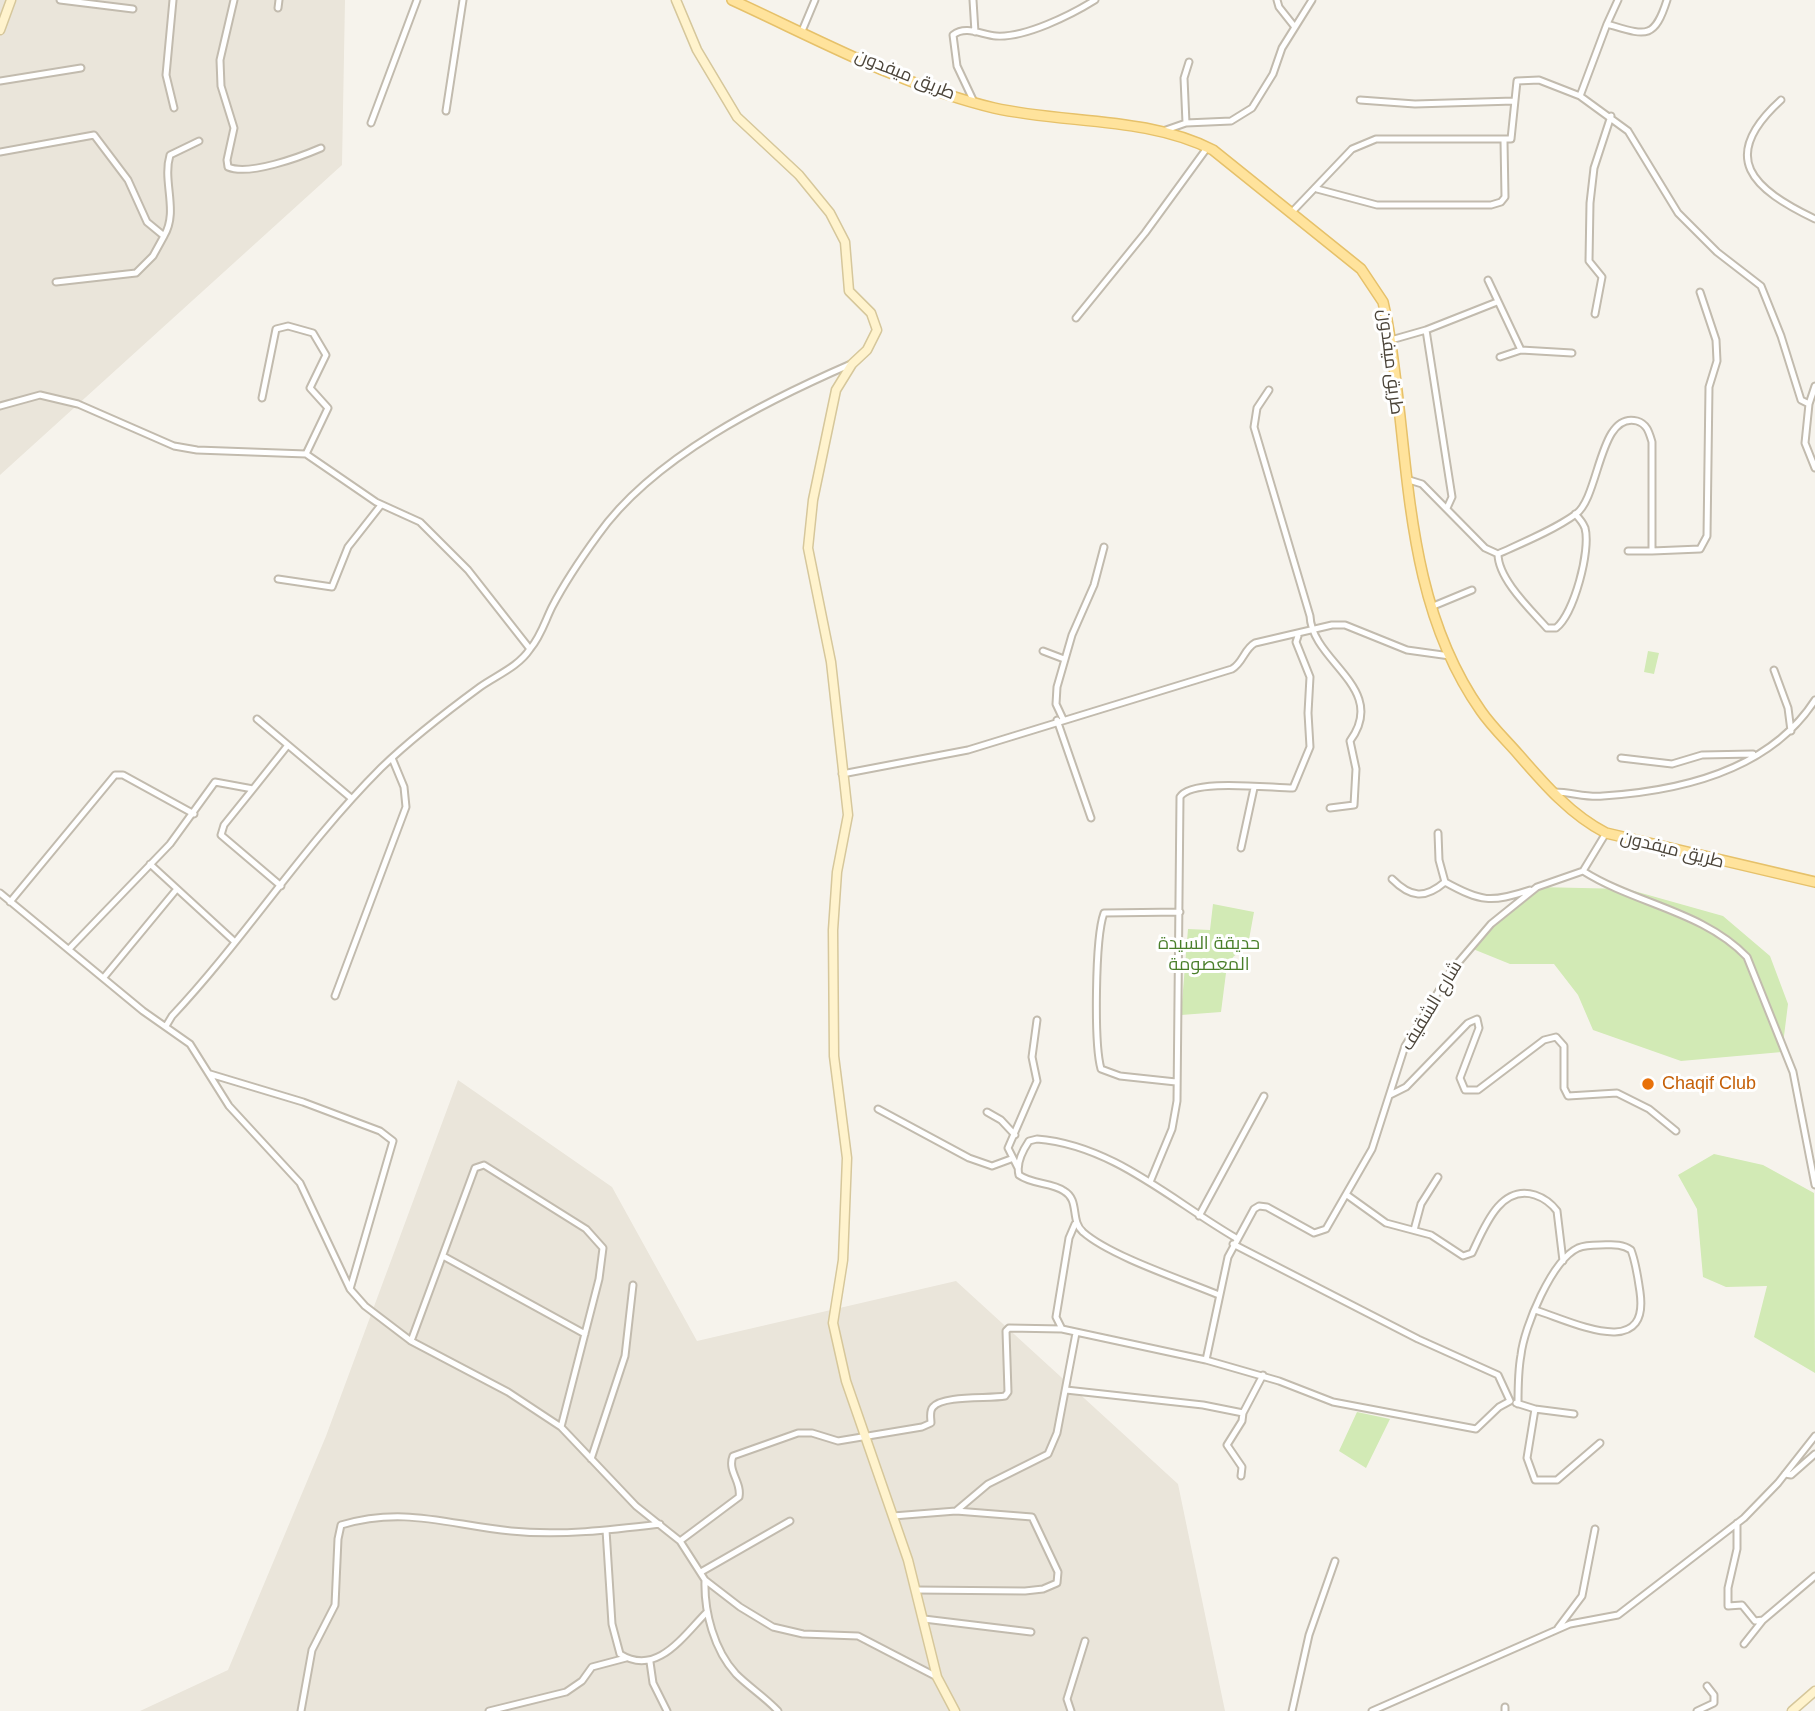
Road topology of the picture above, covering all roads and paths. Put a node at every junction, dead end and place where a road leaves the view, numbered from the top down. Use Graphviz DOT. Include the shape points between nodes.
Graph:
graph roads {
  1 [pos="11,0"];
  2 [pos="60,0"];
  3 [pos="173,0"];
  4 [pos="234,0"];
  5 [pos="279,0"];
  6 [pos="417,0"];
  7 [pos="463,0"];
  8 [pos="676,0"];
  9 [pos="732,0"];
  10 [pos="815,0"];
  11 [pos="973,0"];
  12 [pos="1094,0"];
  13 [pos="1278,0"];
  14 [pos="1312,0"];
  15 [pos="1618,0"];
  16 [pos="1667,0"];
  17 [pos="278,8"];
  18 [pos="133,9"];
  19 [pos="1607,24"];
  20 [pos="1294,26"];
  21 [pos="0,30"];
  22 [pos="802,32"];
  23 [pos="975,32"];
  24 [pos="1189,62"];
  25 [pos="82,68"];
  26 [pos="0,81"];
  27 [pos="1580,96"];
  28 [pos="1360,100"];
  29 [pos="1781,100"];
  30 [pos="1514,101"];
  31 [pos="974,102"];
  32 [pos="174,108"];
  33 [pos="446,111"];
  34 [pos="1611,117"];
  35 [pos="1186,122"];
  36 [pos="371,123"];
  37 [pos="1160,132"];
  38 [pos="199,141"];
  39 [pos="1504,141"];
  40 [pos="321,148"];
  41 [pos="1207,148"];
  42 [pos="0,152"];
  43 [pos="1317,189"];
  44 [pos="1290,214"];
  45 [pos="1815,219"];
  46 [pos="164,236"];
  47 [pos="1488,280"];
  48 [pos="56,282"];
  49 [pos="1700,292"];
  50 [pos="1497,302"];
  51 [pos="1595,314"];
  52 [pos="1076,318"];
  53 [pos="1426,330"];
  54 [pos="1391,340"];
  55 [pos="1521,350"];
  56 [pos="1572,353"];
  57 [pos="1500,357"];
  58 [pos="852,364"];
  59 [pos="1815,386"];
  60 [pos="1269,390"];
  61 [pos="262,398"];
  62 [pos="1809,404"];
  63 [pos="0,406"];
  64 [pos="306,454"];
  65 [pos="1815,468"];
  66 [pos="1406,479"];
  67 [pos="381,505"];
  68 [pos="1447,508"];
  69 [pos="1575,514"];
  70 [pos="1104,547"];
  71 [pos="1628,551"];
  72 [pos="1652,551"];
  73 [pos="1498,554"];
  74 [pos="278,579"];
  75 [pos="1472,590"];
  76 [pos="1431,607"];
  77 [pos="1311,632"];
  78 [pos="1298,636"];
  79 [pos="530,649"];
  80 [pos="1043,651"];
  81 [pos="1450,656"];
  82 [pos="1065,659"];
  83 [pos="1774,670"];
  84 [pos="1815,700"];
  85 [pos="257,719"];
  86 [pos="1060,720"];
  87 [pos="1791,731"];
  88 [pos="288,745"];
  89 [pos="1756,754"];
  90 [pos="392,758"];
  91 [pos="1621,758"];
  92 [pos="842,774"];
  93 [pos="1254,788"];
  94 [pos="253,789"];
  95 [pos="1552,792"];
  96 [pos="351,798"];
  97 [pos="1330,808"];
  98 [pos="194,814"];
  99 [pos="1091,818"];
  100 [pos="1438,833"];
  101 [pos="1606,833"];
  102 [pos="1241,848"];
  103 [pos="150,864"];
  104 [pos="1583,871"];
  105 [pos="1392,879"];
  106 [pos="1445,882"];
  107 [pos="1815,882"];
  108 [pos="281,886"];
  109 [pos="1537,887"];
  110 [pos="176,890"];
  111 [pos="0,893"];
  112 [pos="10,902"];
  113 [pos="1180,912"];
  114 [pos="235,942"];
  115 [pos="70,948"];
  116 [pos="105,976"];
  117 [pos="335,996"];
  118 [pos="1037,1020"];
  119 [pos="166,1027"];
  120 [pos="208,1074"];
  121 [pos="1176,1082"];
  122 [pos="1390,1095"];
  123 [pos="1264,1096"];
  124 [pos="878,1110"];
  125 [pos="987,1112"];
  126 [pos="1676,1132"];
  127 [pos="1015,1135"];
  128 [pos="1011,1158"];
  129 [pos="1018,1168"];
  130 [pos="1438,1177"];
  131 [pos="1150,1182"];
  132 [pos="1815,1185"];
  133 [pos="1347,1195"];
  134 [pos="1199,1216"];
  135 [pos="1075,1224"];
  136 [pos="1414,1230"];
  137 [pos="1234,1241"];
  138 [pos="443,1256"];
  139 [pos="1563,1261"];
  140 [pos="632,1285"];
  141 [pos="350,1289"];
  142 [pos="1219,1295"];
  143 [pos="1535,1310"];
  144 [pos="1062,1329"];
  145 [pos="1076,1333"];
  146 [pos="585,1334"];
  147 [pos="411,1341"];
  148 [pos="1206,1360"];
  149 [pos="1263,1376"];
  150 [pos="1066,1390"];
  151 [pos="1510,1401"];
  152 [pos="1518,1404"];
  153 [pos="1535,1409"];
  154 [pos="1243,1413"];
  155 [pos="1574,1414"];
  156 [pos="561,1427"];
  157 [pos="864,1436"];
  158 [pos="1815,1436"];
  159 [pos="1600,1443"];
  160 [pos="1815,1454"];
  161 [pos="591,1459"];
  162 [pos="1785,1474"];
  163 [pos="1241,1476"];
  164 [pos="956,1511"];
  165 [pos="893,1516"];
  166 [pos="790,1521"];
  167 [pos="1737,1523"];
  168 [pos="660,1524"];
  169 [pos="1595,1529"];
  170 [pos="606,1530"];
  171 [pos="680,1541"];
  172 [pos="1335,1561"];
  173 [pos="701,1572"];
  174 [pos="1815,1576"];
  175 [pos="705,1580"];
  176 [pos="916,1590"];
  177 [pos="707,1612"];
  178 [pos="924,1619"];
  179 [pos="1763,1620"];
  180 [pos="1556,1630"];
  181 [pos="1031,1632"];
  182 [pos="1085,1641"];
  183 [pos="1744,1644"];
  184 [pos="626,1658"];
  185 [pos="650,1662"];
  186 [pos="937,1677"];
  187 [pos="1707,1686"];
  188 [pos="1815,1691"];
  189 [pos="527,1703"];
  190 [pos="301,1711"];
  191 [pos="489,1711"];
  192 [pos="528,1711"];
  193 [pos="667,1711"];
  194 [pos="778,1711"];
  195 [pos="955,1711"];
  196 [pos="1071,1711"];
  197 [pos="1292,1711"];
  198 [pos="1372,1711"];
  199 [pos="1697,1711"];
  200 [pos="1792,1711"];
  1 -- 21 [label="street"];
  2 -- 18 [label="street"];
  3 -- 32 [label="street" via="166,75"];
  4 -- 40 [label="street" via="220,60 221,86 234,128 228,167 256,168"];
  5 -- 17 [label="street"];
  6 -- 36 [label="street"];
  7 -- 33 [label="street"];
  8 -- 58 [label="street" via="697,50 737,117 799,175 839,229 847,252 849,291 871,313 877,330 867,350"];
  9 -- 22 [label="main road, طريق ميفدون"];
  10 -- 22 [label="street"];
  11 -- 23 [label="street"];
  12 -- 23 [label="street" via="1066,17 1012,35"];
  13 -- 20 [label="street"];
  14 -- 20 [label="street"];
  15 -- 19 [label="street"];
  16 -- 19 [label="street" via="1655,29"];
  19 -- 27 [label="street"];
  20 -- 35 [label="street" via="1252,108 1231,121"];
  22 -- 31 [label="main road, طريق ميفدون" via="898,75"];
  23 -- 31 [label="street" via="957,32 952,40 957,66"];
  24 -- 35 [label="street" via="1184,78"];
  25 -- 26 [label="street"];
  27 -- 30 [label="street" via="1524,79 1515,85"];
  27 -- 34 [label="street"];
  28 -- 30 [label="street" via="1415,104"];
  29 -- 45 [label="street" via="1752,135 1746,164 1765,191"];
  30 -- 39 [label="street" via="1513,132 1511,139"];
  31 -- 37 [label="main road, طريق ميفدون"];
  34 -- 51 [label="street" via="1596,160 1590,203 1589,261 1601,277"];
  34 -- 62 [label="street" via="1637,144 1678,213 1717,252 1761,286 1799,398"];
  35 -- 37 [label="street"];
  37 -- 41 [label="main road, طريق ميفدون"];
  38 -- 46 [label="street" via="170,155 172,214"];
  39 -- 43 [label="street" via="1376,139 1352,149"];
  39 -- 43 [label="street" via="1505,197 1491,205 1377,205"];
  41 -- 44 [label="main road, طريق ميفدون"];
  41 -- 52 [label="street"];
  42 -- 46 [label="street" via="94,135 125,176 147,222"];
  43 -- 44 [label="street"];
  44 -- 54 [label="main road, طريق ميفدون" via="1368,277 1383,302"];
  46 -- 48 [label="street" via="140,272"];
  47 -- 50 [label="street"];
  49 -- 72 [label="street" via="1716,340 1717,362 1709,387 1707,536 1697,550"];
  50 -- 53 [label="street"];
  50 -- 55 [label="street"];
  53 -- 54 [label="street"];
  53 -- 68 [label="street" via="1452,497"];
  54 -- 66 [label="main road, طريق ميفدون"];
  55 -- 56 [label="street"];
  55 -- 57 [label="street"];
  58 -- 79 [label="street" via="749,412 658,475 624,505 598,534 560,592"];
  58 -- 92 [label="street" via="833,402 808,548 831,662"];
  59 -- 62 [label="street"];
  60 -- 77 [label="street" via="1257,408 1254,427"];
  61 -- 64 [label="street" via="276,329 288,326 313,333 326,355 310,388 328,408"];
  62 -- 65 [label="street" via="1805,443"];
  63 -- 64 [label="street" via="40,395 78,404 174,446"];
  64 -- 67 [label="street"];
  66 -- 68 [label="street" via="1422,484"];
  66 -- 76 [label="main road, طريق ميفدون"];
  67 -- 74 [label="street" via="348,547 332,587"];
  67 -- 79 [label="street" via="427,528 468,570"];
  68 -- 73 [label="street" via="1485,548"];
  69 -- 72 [label="street" via="1585,502 1611,431 1623,422 1641,422 1651,442"];
  69 -- 73 [label="street"];
  69 -- 73 [label="street" via="1585,529 1584,548 1571,609 1556,628 1547,628 1534,613 1499,564"];
  70 -- 82 [label="street"];
  71 -- 72 [label="street"];
  75 -- 76 [label="street"];
  76 -- 81 [label="main road, طريق ميفدون"];
  77 -- 78 [label="street"];
  77 -- 81 [label="street" via="1345,625 1407,650"];
  77 -- 97 [label="street" via="1351,684 1362,716 1350,741 1356,769 1354,805"];
  78 -- 86 [label="street" via="1255,643 1232,669"];
  78 -- 93 [label="street" via="1310,677 1310,747 1293,788"];
  79 -- 90 [label="street" via="518,663 481,686"];
  80 -- 82 [label="street"];
  81 -- 95 [label="main road, طريق ميفدون" via="1483,713"];
  82 -- 86 [label="street" via="1056,704"];
  83 -- 87 [label="street"];
  84 -- 87 [label="street"];
  85 -- 88 [label="street"];
  86 -- 92 [label="street" via="968,750"];
  86 -- 99 [label="street"];
  87 -- 89 [label="street"];
  88 -- 94 [label="street"];
  88 -- 96 [label="street"];
  89 -- 91 [label="street" via="1702,755 1672,764"];
  89 -- 95 [label="street" via="1706,778 1652,792 1590,797"];
  90 -- 96 [label="street"];
  90 -- 117 [label="street" via="407,807"];
  92 -- 157 [label="street" via="848,815 837,872 832,990 846,1158 844,1250 833,1323"];
  93 -- 102 [label="street"];
  93 -- 113 [label="street" via="1209,786 1183,792 1179,805"];
  94 -- 98 [label="street" via="217,781"];
  94 -- 108 [label="street" via="224,825 222,837"];
  95 -- 101 [label="main road, طريق ميفدون"];
  96 -- 108 [label="street"];
  98 -- 103 [label="street"];
  98 -- 112 [label="street" via="123,775 114,775"];
  100 -- 106 [label="street"];
  101 -- 104 [label="street"];
  101 -- 107 [label="main road, طريق ميفدون"];
  103 -- 110 [label="street"];
  103 -- 115 [label="street"];
  104 -- 109 [label="street, شارع الشقيف"];
  104 -- 132 [label="street" via="1667,907 1747,957 1793,1072"];
  105 -- 106 [label="street" via="1417,895 1427,895"];
  106 -- 109 [label="street" via="1483,901"];
  108 -- 114 [label="street"];
  109 -- 122 [label="street, شارع الشقيف" via="1491,924 1451,971 1405,1046"];
  110 -- 114 [label="street"];
  110 -- 116 [label="street"];
  111 -- 112 [label="street"];
  112 -- 115 [label="street"];
  113 -- 121 [label="street"];
  113 -- 121 [label="street" via="1104,913 1099,984 1103,1071"];
  114 -- 119 [label="street"];
  115 -- 116 [label="street"];
  116 -- 119 [label="street"];
  118 -- 127 [label="street" via="1032,1057 1037,1081"];
  119 -- 120 [label="street" via="190,1044"];
  120 -- 141 [label="street" via="242,1122 300,1183"];
  120 -- 141 [label="street" via="303,1102 380,1131 393,1141"];
  121 -- 131 [label="street" via="1174,1121"];
  122 -- 126 [label="street, شارع الشقيف" via="1406,1087 1461,1029 1478,1019 1479,1028 1460,1078 1465,1090 1478,1090 1544,1040 1556,1037 1564,1046 1568,1096 1617,1093 1649,1109"];
  122 -- 133 [label="street" via="1372,1149"];
  123 -- 134 [label="street"];
  124 -- 128 [label="street" via="969,1158 992,1166"];
  125 -- 127 [label="street"];
  127 -- 128 [label="street" via="1008,1148"];
  128 -- 129 [label="street"];
  129 -- 131 [label="street" via="1029,1141 1042,1139 1096,1153"];
  129 -- 135 [label="street" via="1025,1179 1066,1192 1073,1202"];
  130 -- 136 [label="street" via="1421,1204"];
  131 -- 134 [label="street"];
  133 -- 136 [label="street" via="1386,1223"];
  133 -- 137 [label="street" via="1323,1232 1310,1231 1259,1206"];
  134 -- 137 [label="street"];
  135 -- 142 [label="street" via="1084,1234 1122,1254"];
  135 -- 144 [label="street" via="1066,1250 1056,1317"];
  136 -- 139 [label="street" via="1467,1255 1499,1206 1516,1194 1533,1194 1557,1211"];
  137 -- 142 [label="street"];
  137 -- 151 [label="street" via="1418,1339 1498,1375"];
  138 -- 146 [label="street"];
  138 -- 146 [label="street" via="475,1168 484,1165 586,1229 601,1244 604,1253"];
  138 -- 147 [label="street"];
  139 -- 143 [label="street"];
  139 -- 143 [label="street" via="1580,1247 1627,1247 1637,1273 1639,1322 1630,1330 1610,1332"];
  140 -- 161 [label="street" via="625,1356"];
  141 -- 147 [label="street" via="385,1324"];
  142 -- 148 [label="street"];
  143 -- 152 [label="street" via="1521,1353"];
  144 -- 145 [label="street"];
  144 -- 157 [label="street" via="1006,1329 1005,1396 941,1403 932,1407 927,1426"];
  145 -- 148 [label="street"];
  145 -- 150 [label="street"];
  146 -- 156 [label="street"];
  147 -- 156 [label="street" via="508,1392"];
  148 -- 149 [label="street"];
  149 -- 151 [label="street" via="1333,1402 1476,1429"];
  149 -- 154 [label="street"];
  150 -- 154 [label="street"];
  150 -- 164 [label="street" via="1051,1451 988,1485"];
  151 -- 152 [label="street"];
  152 -- 153 [label="street"];
  153 -- 155 [label="street"];
  153 -- 159 [label="street" via="1527,1458 1535,1480 1557,1480"];
  154 -- 163 [label="street" via="1227,1445 1242,1467"];
  156 -- 161 [label="street"];
  157 -- 165 [label="street"];
  157 -- 171 [label="street" via="838,1441 798,1433 736,1454 730,1462 739,1497"];
  158 -- 162 [label="street"];
  160 -- 162 [label="street" via="1791,1475"];
  161 -- 168 [label="street"];
  162 -- 167 [label="street"];
  164 -- 165 [label="street"];
  164 -- 176 [label="street" via="1032,1517 1058,1572 1057,1583 1025,1591"];
  165 -- 176 [label="street"];
  166 -- 173 [label="street"];
  167 -- 179 [label="street" via="1726,1605 1742,1605 1755,1621"];
  167 -- 180 [label="street" via="1618,1615"];
  168 -- 170 [label="street"];
  168 -- 171 [label="street"];
  169 -- 180 [label="street" via="1582,1596"];
  170 -- 184 [label="street" via="615,1646"];
  170 -- 190 [label="street" via="512,1531 407,1516 341,1525 335,1605 312,1650"];
  171 -- 173 [label="street"];
  172 -- 197 [label="street" via="1309,1635"];
  173 -- 175 [label="street"];
  174 -- 179 [label="street"];
  175 -- 177 [label="street"];
  175 -- 186 [label="street" via="773,1627 803,1634 858,1636"];
  176 -- 178 [label="street"];
  177 -- 185 [label="street"];
  177 -- 194 [label="street" via="730,1666"];
  178 -- 181 [label="street"];
  178 -- 186 [label="street"];
  179 -- 183 [label="street"];
  180 -- 198 [label="street"];
  182 -- 196 [label="street" via="1067,1699"];
  184 -- 185 [label="street"];
  184 -- 189 [label="street" via="592,1667 566,1692"];
  185 -- 193 [label="street" via="653,1683"];
  186 -- 195 [label="street"];
  187 -- 199 [label="street" via="1714,1703"];
  188 -- 200 [label="street"];
  189 -- 191 [label="street"];
  189 -- 192 [label="street"];
}
